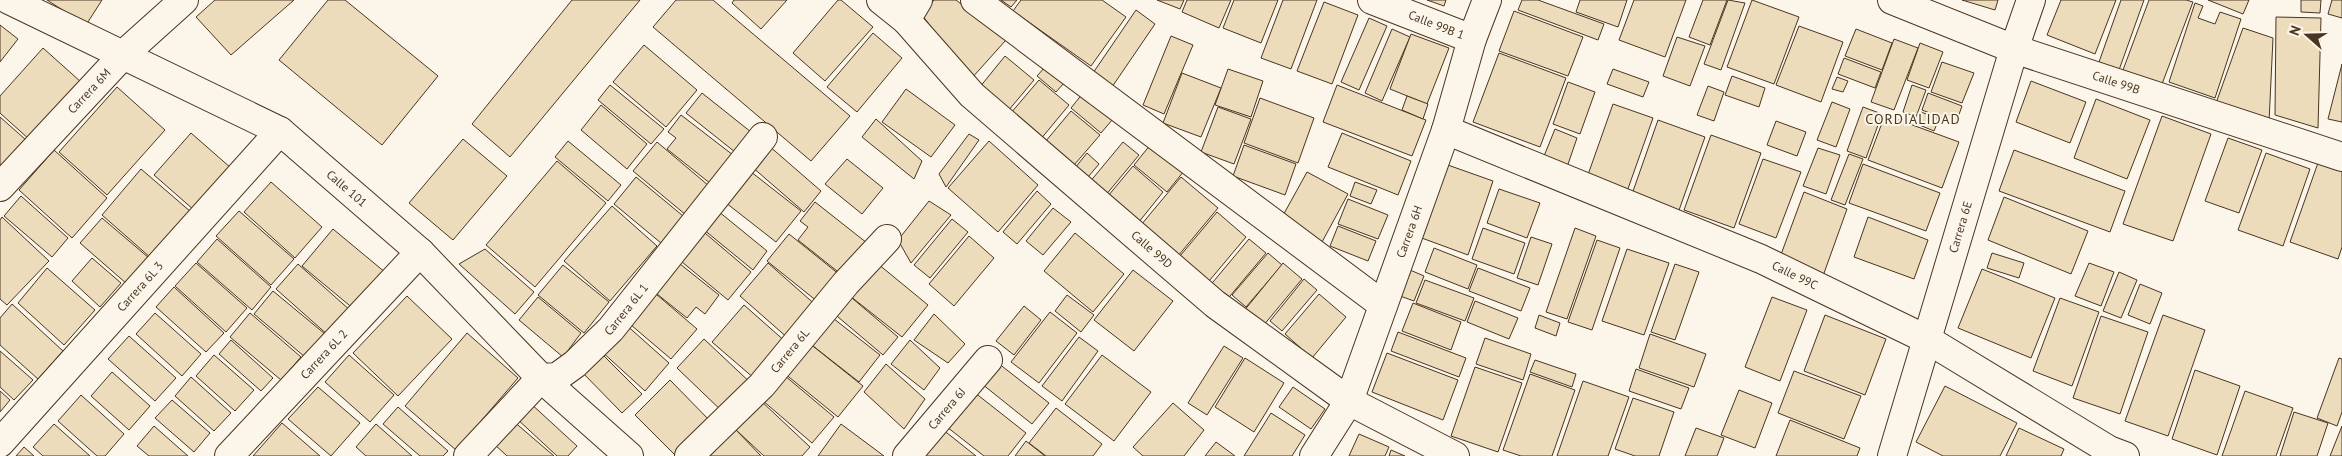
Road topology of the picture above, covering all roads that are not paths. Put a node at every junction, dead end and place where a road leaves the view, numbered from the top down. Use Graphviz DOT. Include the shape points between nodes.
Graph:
graph roads {
  1 [pos="9,0"];
  2 [pos="184,0"];
  3 [pos="881,0"];
  4 [pos="975,0"];
  5 [pos="1372,0"];
  6 [pos="1487,0"];
  7 [pos="1892,0"];
  8 [pos="2031,0"];
  9 [pos="912,10"];
  10 [pos="1472,39"];
  11 [pos="2014,49"];
  12 [pos="124,54"];
  13 [pos="1446,130"];
  14 [pos="280,131"];
  15 [pos="763,137"];
  16 [pos="2342,157"];
  17 [pos="0,187"];
  18 [pos="886,239"];
  19 [pos="420,252"];
  20 [pos="1383,305"];
  21 [pos="1928,340"];
  22 [pos="988,360"];
  23 [pos="541,378"];
  24 [pos="1349,401"];
  25 [pos="0,442"];
  26 [pos="228,456"];
  27 [pos="468,456"];
  28 [pos="629,456"];
  29 [pos="689,456"];
  30 [pos="907,456"];
  31 [pos="1314,456"];
  32 [pos="1455,456"];
  33 [pos="1892,456"];
  34 [pos="2125,456"];
  1 -- 12 [label="street, Calle 101"];
  2 -- 12 [label="street, Carrera 6M"];
  3 -- 9 [label="street, Calle 99D"];
  4 -- 20 [label="street"];
  5 -- 10 [label="street, Calle 99B 1"];
  6 -- 10 [label="street, Carrera 6H"];
  7 -- 11 [label="street, Calle 99B"];
  8 -- 11 [label="street, Carrera 6E"];
  9 -- 24 [label="street, Calle 99D" via="972,95 1222,309"];
  10 -- 13 [label="street, Carrera 6H"];
  11 -- 16 [label="street, Calle 99B"];
  11 -- 21 [label="street, Carrera 6E"];
  12 -- 14 [label="street, Calle 101"];
  12 -- 17 [label="street, Carrera 6M"];
  13 -- 20 [label="street, Carrera 6H"];
  13 -- 21 [label="street, Calle 99C" via="1761,260"];
  14 -- 19 [label="street, Calle 101"];
  14 -- 25 [label="street, Carrera 6L 3"];
  15 -- 23 [label="street, Carrera 6L 1" via="611,329 557,377"];
  18 -- 29 [label="street, Carrera 6L" via="762,385"];
  19 -- 23 [label="street, Calle 101"];
  19 -- 26 [label="street, Carrera 6L 2"];
  20 -- 24 [label="street, Carrera 6H"];
  21 -- 33 [label="street, Carrera 6E"];
  21 -- 34 [label="street, Calle 99C" via="2109,450"];
  22 -- 30 [label="street, Carrera 6J"];
  23 -- 27 [label="street"];
  23 -- 28 [label="street, Calle 101"];
  24 -- 31 [label="street, Carrera 6H"];
  24 -- 32 [label="street, Calle 99D"];
}
